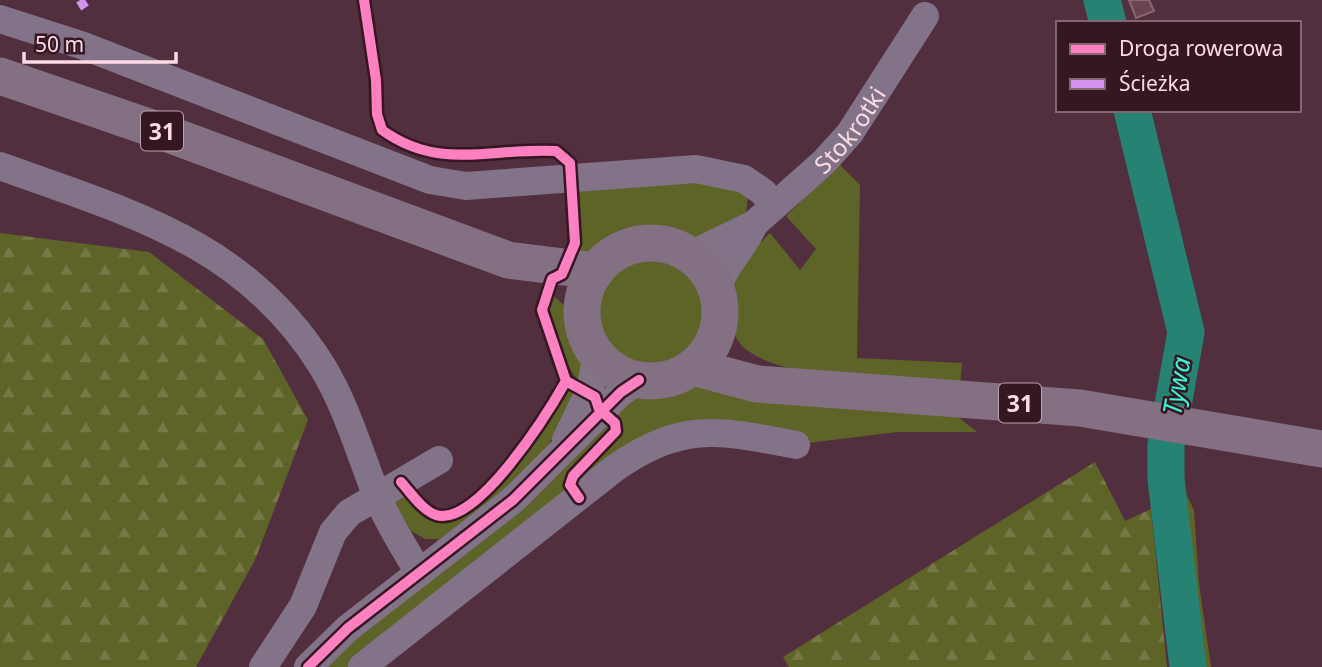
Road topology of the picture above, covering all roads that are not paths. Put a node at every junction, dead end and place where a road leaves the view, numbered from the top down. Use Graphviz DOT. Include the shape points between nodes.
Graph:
graph roads {
  1 [pos="925,16"];
  2 [pos="0,19"];
  3 [pos="0,76"];
  4 [pos="0,166"];
  5 [pos="764,215"];
  6 [pos="690,255"];
  7 [pos="508,260"];
  8 [pos="596,271"];
  9 [pos="717,291"];
  10 [pos="582,308"];
  11 [pos="718,327"];
  12 [pos="597,355"];
  13 [pos="693,367"];
  14 [pos="639,380"];
  15 [pos="785,384"];
  16 [pos="796,445"];
  17 [pos="1322,449"];
  18 [pos="560,452"];
  19 [pos="439,460"];
  20 [pos="377,497"];
  21 [pos="419,573"];
  22 [pos="263,667"];
  23 [pos="308,667"];
  24 [pos="362,667"];
  1 -- 5 [label="street, Stokrotki" via="850,132 824,162"];
  2 -- 5 [label="street" via="81,45 430,180 466,186 696,169 744,178 763,192"];
  3 -- 7 [label="main road, 31"];
  4 -- 20 [label="street" via="123,209 208,250 254,287 294,328 322,366"];
  5 -- 6 [label="street, Stokrotki"];
  5 -- 9 [label="street, Stokrotki" via="721,274"];
  6 -- 8 [label="main road" via="657,244 634,245 613,255"];
  6 -- 9 [label="main road" via="702,265"];
  7 -- 8 [label="main road, 31"];
  7 -- 10 [label="main road, 31"];
  8 -- 10 [label="main road"];
  9 -- 11 [label="main road"];
  10 -- 12 [label="main road" via="586,333"];
  11 -- 13 [label="main road" via="709,349"];
  11 -- 15 [label="main road, 31" via="742,356"];
  12 -- 14 [label="main road" via="620,374"];
  12 -- 18 [label="street" via="590,390"];
  13 -- 14 [label="main road" via="668,379"];
  13 -- 15 [label="main road, 31" via="757,384"];
  14 -- 18 [label="street"];
  15 -- 17 [label="main road, 31" via="1040,404"];
  16 -- 24 [label="street" via="706,431 649,448 615,468"];
  18 -- 21 [label="street" via="513,500"];
  19 -- 20 [label="street"];
  20 -- 21 [label="street"];
  20 -- 22 [label="street" via="349,513 333,531 303,606"];
  21 -- 23 [label="street" via="348,628"];
}
